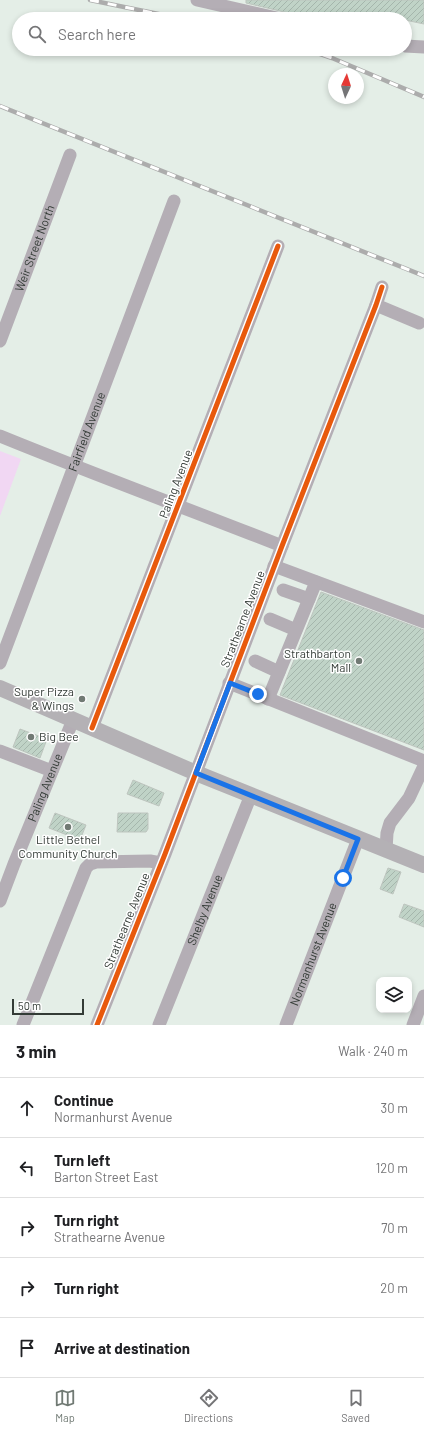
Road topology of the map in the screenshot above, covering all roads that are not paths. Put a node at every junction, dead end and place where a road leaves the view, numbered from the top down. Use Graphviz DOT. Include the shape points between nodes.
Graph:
graph roads {
  1 [pos="197,0"];
  2 [pos="250,12"];
  3 [pos="412,46"];
  4 [pos="424,47"];
  5 [pos="70,155"];
  6 [pos="174,201"];
  7 [pos="278,246"];
  8 [pos="382,287"];
  9 [pos="376,305"];
  10 [pos="419,323"];
  11 [pos="0,341"];
  12 [pos="0,436"];
  13 [pos="75,467"];
  14 [pos="178,505"];
  15 [pos="282,546"];
  16 [pos="274,566"];
  17 [pos="316,582"];
  18 [pos="283,590"];
  19 [pos="309,599"];
  20 [pos="270,619"];
  21 [pos="424,622"];
  22 [pos="296,630"];
  23 [pos="255,661"];
  24 [pos="0,663"];
  25 [pos="279,672"];
  26 [pos="230,683"];
  27 [pos="0,688"];
  28 [pos="268,698"];
  29 [pos="73,720"];
  30 [pos="92,728"];
  31 [pos="0,751"];
  32 [pos="424,761"];
  33 [pos="424,766"];
  34 [pos="52,771"];
  35 [pos="196,773"];
  36 [pos="251,795"];
  37 [pos="358,839"];
  38 [pos="386,850"];
  39 [pos="161,863"];
  40 [pos="424,866"];
  41 [pos="2,888"];
  42 [pos="0,901"];
  43 [pos="424,996"];
  44 [pos="23,1025"];
  45 [pos="97,1025"];
  46 [pos="159,1025"];
  47 [pos="286,1025"];
  48 [pos="413,1025"];
  1 -- 2 [label="street"];
  3 -- 4 [label="street"];
  5 -- 11 [label="street, Weir Street North"];
  6 -- 13 [label="street, Fairfield Avenue"];
  7 -- 14 [label="street, Paling Avenue"];
  8 -- 9 [label="street, Strathearne Avenue"];
  9 -- 10 [label="street"];
  9 -- 15 [label="street, Strathearne Avenue"];
  12 -- 13 [label="street"];
  13 -- 14 [label="street"];
  13 -- 24 [label="street, Fairfield Avenue"];
  14 -- 15 [label="street"];
  14 -- 30 [label="street, Paling Avenue"];
  15 -- 16 [label="street, Strathearne Avenue"];
  16 -- 17 [label="street"];
  16 -- 26 [label="street, Strathearne Avenue"];
  17 -- 19 [label="street"];
  17 -- 21 [label="street"];
  18 -- 19 [label="street"];
  19 -- 22 [label="street"];
  20 -- 22 [label="street"];
  22 -- 25 [label="street"];
  23 -- 25 [label="street"];
  25 -- 28 [label="street"];
  26 -- 28 [label="street"];
  26 -- 35 [label="street, Strathearne Avenue"];
  27 -- 29 [label="main road"];
  28 -- 32 [label="street"];
  29 -- 30 [label="main road"];
  29 -- 34 [label="street, Paling Avenue"];
  30 -- 35 [label="main road"];
  31 -- 34 [label="street"];
  33 -- 38 [label="street" via="409,798 390,823"];
  34 -- 41 [label="street, Paling Avenue"];
  35 -- 36 [label="main road"];
  35 -- 39 [label="street, Strathearne Avenue"];
  36 -- 37 [label="main road"];
  36 -- 46 [label="street, Shelby Avenue"];
  37 -- 38 [label="main road"];
  37 -- 47 [label="street, Normanhurst Avenue"];
  38 -- 40 [label="main road"];
  39 -- 44 [label="street" via="96,862 86,868"];
  39 -- 45 [label="street, Strathearne Avenue"];
  41 -- 42 [label="street, Paling Avenue"];
  43 -- 48 [label="street"];
}
